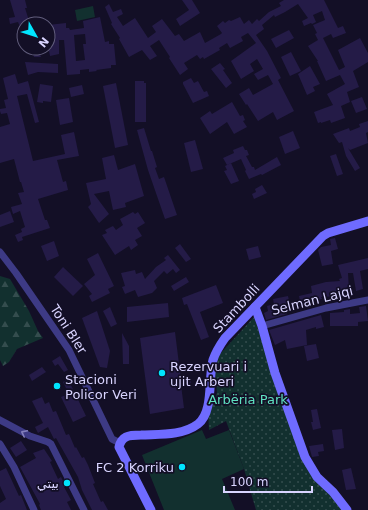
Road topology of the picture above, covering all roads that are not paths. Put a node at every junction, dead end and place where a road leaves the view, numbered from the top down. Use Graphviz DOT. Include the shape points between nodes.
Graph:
graph roads {
  1 [pos="368,221"];
  2 [pos="0,252"];
  3 [pos="368,300"];
  4 [pos="254,307"];
  5 [pos="262,326"];
  6 [pos="0,420"];
  7 [pos="0,444"];
  8 [pos="119,445"];
  9 [pos="4,454"];
  10 [pos="34,510"];
  11 [pos="84,510"];
  12 [pos="151,510"];
  13 [pos="347,510"];
  1 -- 4 [label="street, Stambolli" via="325,234"];
  2 -- 8 [label="street, Toni Bler" via="69,350 112,439"];
  3 -- 5 [label="street, Selman Lajqi" via="326,308"];
  4 -- 5 [label="street, Selman Lajqi"];
  4 -- 8 [label="street, Stambolli" via="219,346 213,360 208,404 198,424 182,431 127,436"];
  5 -- 13 [label="street, Selman Lajqi" via="275,373 305,457 317,476"];
  11 -- 6 [label="street, one-way" via="50,443"];
  7 -- 9 [label="street"];
  8 -- 12 [label="street, Toni Bler"];
  9 -- 10 [label="street" via="26,490"];
}
